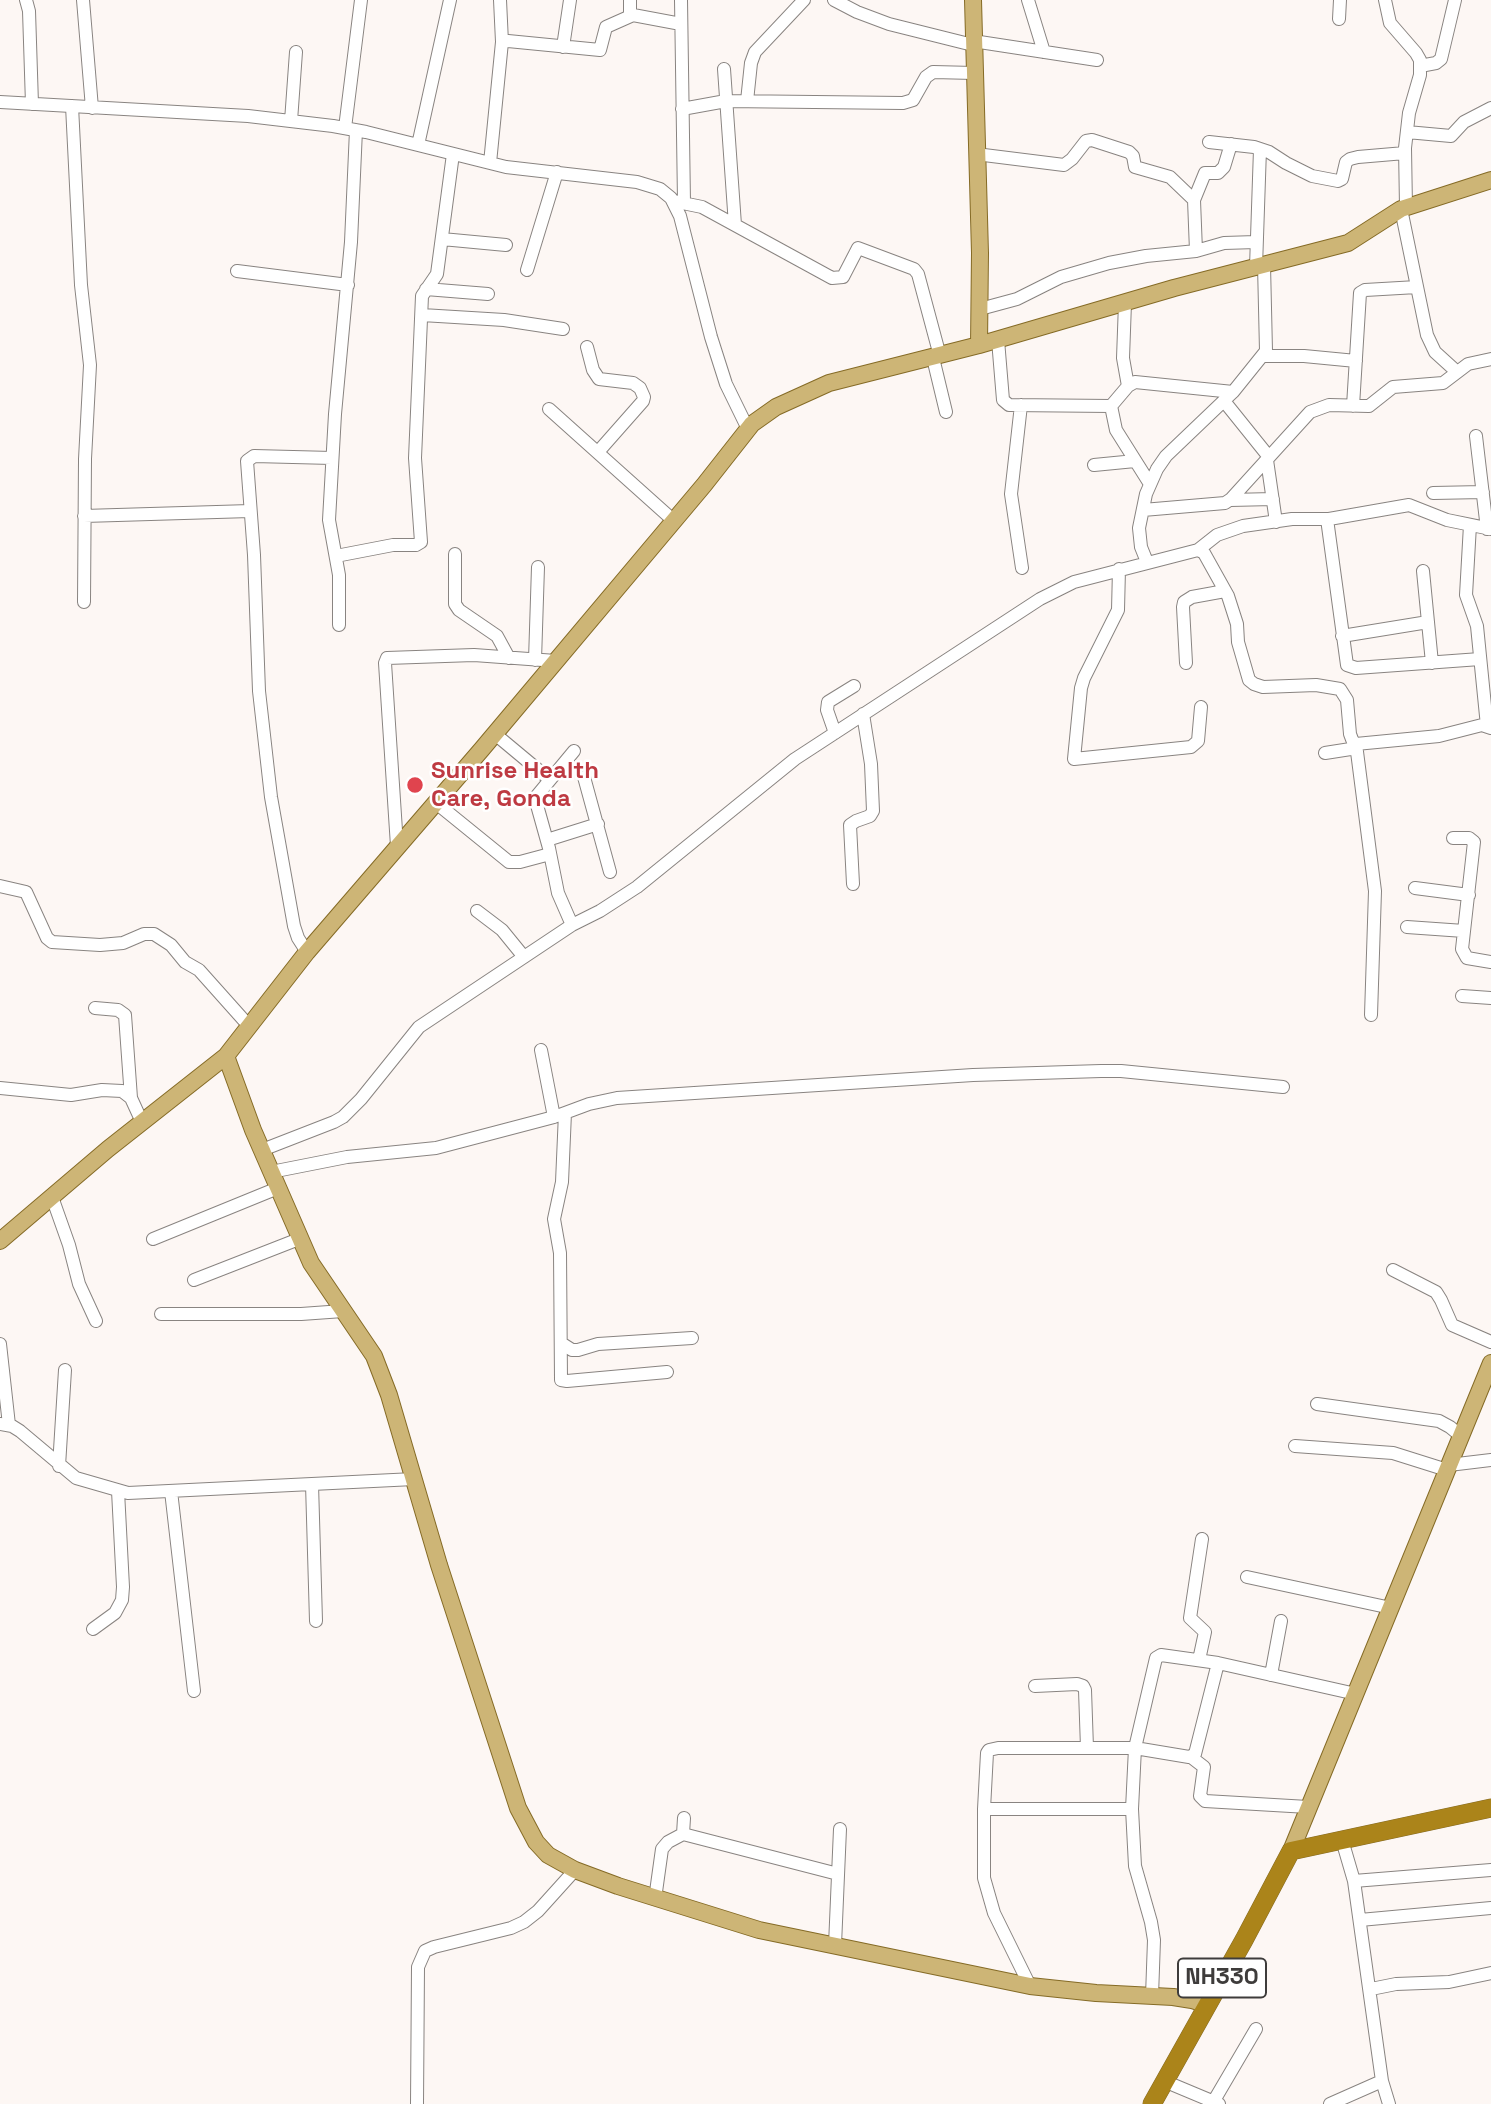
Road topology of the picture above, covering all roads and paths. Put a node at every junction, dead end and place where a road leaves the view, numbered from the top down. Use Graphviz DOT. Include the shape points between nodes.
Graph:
graph roads {
  1 [pos="26,0"];
  2 [pos="83,0"];
  3 [pos="361,0"];
  4 [pos="450,0"];
  5 [pos="500,0"];
  6 [pos="570,0"];
  7 [pos="630,0"];
  8 [pos="681,0"];
  9 [pos="804,0"];
  10 [pos="834,0"];
  11 [pos="973,0"];
  12 [pos="1028,0"];
  13 [pos="1340,0"];
  14 [pos="1385,0"];
  15 [pos="1455,0"];
  16 [pos="633,15"];
  17 [pos="1339,19"];
  18 [pos="681,24"];
  19 [pos="502,42"];
  20 [pos="973,43"];
  21 [pos="563,47"];
  22 [pos="296,52"];
  23 [pos="1044,52"];
  24 [pos="1097,60"];
  25 [pos="1420,66"];
  26 [pos="724,69"];
  27 [pos="974,74"];
  28 [pos="726,101"];
  29 [pos="0,102"];
  30 [pos="747,102"];
  31 [pos="32,104"];
  32 [pos="72,107"];
  33 [pos="92,108"];
  34 [pos="1491,108"];
  35 [pos="682,109"];
  36 [pos="291,121"];
  37 [pos="351,129"];
  38 [pos="1407,132"];
  39 [pos="1209,142"];
  40 [pos="1231,144"];
  41 [pos="418,145"];
  42 [pos="1260,149"];
  43 [pos="1405,153"];
  44 [pos="453,154"];
  45 [pos="976,154"];
  46 [pos="490,163"];
  47 [pos="557,172"];
  48 [pos="1491,180"];
  49 [pos="1194,200"];
  50 [pos="678,202"];
  51 [pos="1404,208"];
  52 [pos="735,225"];
  53 [pos="442,239"];
  54 [pos="1256,242"];
  55 [pos="506,245"];
  56 [pos="1196,251"];
  57 [pos="1260,266"];
  58 [pos="527,270"];
  59 [pos="237,271"];
  60 [pos="348,285"];
  61 [pos="1417,287"];
  62 [pos="426,289"];
  63 [pos="488,294"];
  64 [pos="1125,303"];
  65 [pos="980,309"];
  66 [pos="422,315"];
  67 [pos="563,328"];
  68 [pos="998,340"];
  69 [pos="979,345"];
  70 [pos="587,346"];
  71 [pos="1262,356"];
  72 [pos="937,357"];
  73 [pos="1491,359"];
  74 [pos="1356,360"];
  75 [pos="1457,372"];
  76 [pos="1128,386"];
  77 [pos="1229,396"];
  78 [pos="1021,405"];
  79 [pos="1111,406"];
  80 [pos="1353,406"];
  81 [pos="549,409"];
  82 [pos="946,412"];
  83 [pos="748,429"];
  84 [pos="1476,436"];
  85 [pos="598,452"];
  86 [pos="332,458"];
  87 [pos="1268,458"];
  88 [pos="1135,461"];
  89 [pos="1094,466"];
  90 [pos="1150,484"];
  91 [pos="1483,492"];
  92 [pos="1433,493"];
  93 [pos="1273,499"];
  94 [pos="1230,500"];
  95 [pos="1143,510"];
  96 [pos="250,511"];
  97 [pos="84,516"];
  98 [pos="1327,519"];
  99 [pos="674,521"];
  100 [pos="1276,522"];
  101 [pos="1470,525"];
  102 [pos="1489,529"];
  103 [pos="1198,550"];
  104 [pos="455,554"];
  105 [pos="335,556"];
  106 [pos="1147,562"];
  107 [pos="538,567"];
  108 [pos="1022,569"];
  109 [pos="1119,569"];
  110 [pos="1423,571"];
  111 [pos="1225,591"];
  112 [pos="84,602"];
  113 [pos="1428,622"];
  114 [pos="339,625"];
  115 [pos="1342,636"];
  116 [pos="509,658"];
  117 [pos="1480,659"];
  118 [pos="535,660"];
  119 [pos="556,661"];
  120 [pos="1186,663"];
  121 [pos="1432,663"];
  122 [pos="854,686"];
  123 [pos="1200,707"];
  124 [pos="863,714"];
  125 [pos="1489,727"];
  126 [pos="835,733"];
  127 [pos="495,734"];
  128 [pos="1356,746"];
  129 [pos="574,751"];
  130 [pos="1325,753"];
  131 [pos="584,777"];
  132 [pos="549,779"];
  133 [pos="435,802"];
  134 [pos="598,824"];
  135 [pos="1454,838"];
  136 [pos="547,840"];
  137 [pos="397,846"];
  138 [pos="550,854"];
  139 [pos="610,872"];
  140 [pos="853,884"];
  141 [pos="0,886"];
  142 [pos="1415,888"];
  143 [pos="1469,895"];
  144 [pos="477,911"];
  145 [pos="572,925"];
  146 [pos="1407,927"];
  147 [pos="1464,931"];
  148 [pos="307,953"];
  149 [pos="524,957"];
  150 [pos="1491,961"];
  151 [pos="1462,996"];
  152 [pos="1491,998"];
  153 [pos="94,1009"];
  154 [pos="1371,1015"];
  155 [pos="249,1026"];
  156 [pos="541,1050"];
  157 [pos="226,1056"];
  158 [pos="1283,1087"];
  159 [pos="0,1088"];
  160 [pos="131,1098"];
  161 [pos="560,1115"];
  162 [pos="142,1122"];
  163 [pos="262,1150"];
  164 [pos="271,1172"];
  165 [pos="278,1188"];
  166 [pos="52,1197"];
  167 [pos="153,1238"];
  168 [pos="299,1239"];
  169 [pos="0,1241"];
  170 [pos="1393,1270"];
  171 [pos="194,1280"];
  172 [pos="343,1311"];
  173 [pos="161,1314"];
  174 [pos="96,1321"];
  175 [pos="692,1338"];
  176 [pos="1491,1342"];
  177 [pos="561,1343"];
  178 [pos="0,1344"];
  179 [pos="1491,1364"];
  180 [pos="65,1370"];
  181 [pos="667,1372"];
  182 [pos="1317,1404"];
  183 [pos="4,1424"];
  184 [pos="1461,1436"];
  185 [pos="1296,1446"];
  186 [pos="1491,1460"];
  187 [pos="59,1466"];
  188 [pos="1448,1468"];
  189 [pos="414,1479"];
  190 [pos="312,1484"];
  191 [pos="118,1491"];
  192 [pos="171,1491"];
  193 [pos="1202,1539"];
  194 [pos="1247,1577"];
  195 [pos="1391,1608"];
  196 [pos="316,1621"];
  197 [pos="1281,1621"];
  198 [pos="93,1629"];
  199 [pos="1199,1660"];
  200 [pos="1218,1662"];
  201 [pos="1271,1675"];
  202 [pos="1035,1686"];
  203 [pos="194,1691"];
  204 [pos="1356,1694"];
  205 [pos="1087,1748"];
  206 [pos="1135,1748"];
  207 [pos="1191,1757"];
  208 [pos="1308,1807"];
  209 [pos="1491,1808"];
  210 [pos="984,1809"];
  211 [pos="1132,1809"];
  212 [pos="684,1818"];
  213 [pos="840,1829"];
  214 [pos="683,1834"];
  215 [pos="1342,1840"];
  216 [pos="1291,1851"];
  217 [pos="575,1870"];
  218 [pos="1491,1870"];
  219 [pos="838,1874"];
  220 [pos="1354,1881"];
  221 [pos="655,1899"];
  222 [pos="1491,1908"];
  223 [pos="1360,1920"];
  224 [pos="835,1945"];
  225 [pos="1491,1973"];
  226 [pos="1030,1986"];
  227 [pos="1371,1989"];
  228 [pos="1152,1996"];
  229 [pos="1207,2006"];
  230 [pos="1256,2029"];
  231 [pos="1164,2081"];
  232 [pos="1382,2081"];
  233 [pos="1215,2103"];
  234 [pos="417,2104"];
  235 [pos="1152,2104"];
  236 [pos="1330,2104"];
  237 [pos="1389,2104"];
  1 -- 31 [label="street"];
  2 -- 33 [label="street"];
  3 -- 37 [label="street"];
  4 -- 41 [label="street"];
  5 -- 19 [label="street"];
  6 -- 21 [label="street"];
  7 -- 16 [label="street"];
  8 -- 18 [label="street"];
  9 -- 30 [label="street" via="755,52"];
  10 -- 20 [label="street" via="889,24"];
  11 -- 20 [label="main road"];
  12 -- 23 [label="street"];
  13 -- 17 [label="street"];
  14 -- 25 [label="street" via="1390,23 1416,53"];
  15 -- 25 [label="street" via="1441,59"];
  16 -- 18 [label="street"];
  16 -- 21 [label="street" via="606,27 600,50"];
  18 -- 35 [label="street"];
  19 -- 21 [label="street"];
  19 -- 46 [label="street"];
  20 -- 23 [label="street"];
  20 -- 27 [label="main road"];
  22 -- 36 [label="street"];
  23 -- 24 [label="street"];
  25 -- 38 [label="street"];
  26 -- 28 [label="street"];
  27 -- 30 [label="street" via="933,72 910,101"];
  27 -- 45 [label="main road"];
  28 -- 30 [label="street"];
  28 -- 35 [label="street"];
  28 -- 52 [label="street"];
  29 -- 31 [label="street"];
  31 -- 32 [label="street"];
  32 -- 33 [label="street"];
  32 -- 97 [label="street" via="80,273 90,365"];
  33 -- 36 [label="street"];
  34 -- 38 [label="street" via="1464,122 1454,135"];
  35 -- 50 [label="street"];
  36 -- 37 [label="street"];
  37 -- 41 [label="street"];
  37 -- 60 [label="street"];
  38 -- 43 [label="street"];
  39 -- 40 [label="street"];
  40 -- 42 [label="street"];
  40 -- 49 [label="street" via="1224,167 1202,176"];
  41 -- 44 [label="street"];
  42 -- 43 [label="street" via="1312,176 1338,181 1350,159"];
  42 -- 54 [label="street"];
  43 -- 51 [label="street"];
  44 -- 46 [label="street"];
  44 -- 53 [label="street"];
  45 -- 49 [label="street" via="1064,165 1086,141 1093,140 1129,152 1135,167 1170,177"];
  45 -- 65 [label="main road"];
  46 -- 47 [label="street"];
  47 -- 50 [label="street" via="649,185"];
  47 -- 58 [label="street"];
  48 -- 51 [label="main road"];
  49 -- 56 [label="street"];
  50 -- 52 [label="street" via="702,207"];
  50 -- 83 [label="street" via="726,384"];
  51 -- 57 [label="main road" via="1348,243"];
  51 -- 61 [label="street"];
  52 -- 72 [label="street" via="837,279 843,277 858,248 914,269"];
  53 -- 55 [label="street"];
  53 -- 62 [label="street" via="437,274"];
  54 -- 56 [label="street" via="1219,243"];
  54 -- 57 [label="street"];
  56 -- 65 [label="street" via="1109,263"];
  57 -- 64 [label="main road"];
  57 -- 71 [label="street" via="1267,341"];
  59 -- 60 [label="street"];
  60 -- 86 [label="street"];
  61 -- 74 [label="street" via="1362,291"];
  61 -- 75 [label="street" via="1430,344"];
  62 -- 63 [label="street"];
  62 -- 66 [label="street"];
  64 -- 68 [label="main road"];
  64 -- 76 [label="street" via="1123,358"];
  65 -- 69 [label="main road"];
  66 -- 67 [label="street"];
  66 -- 105 [label="street" via="415,458 421,542"];
  68 -- 69 [label="main road"];
  68 -- 78 [label="street" via="1003,400"];
  69 -- 72 [label="main road"];
  70 -- 85 [label="street" via="599,379 634,383 644,397"];
  71 -- 74 [label="street"];
  71 -- 77 [label="street"];
  72 -- 82 [label="street"];
  72 -- 83 [label="main road" via="829,383 776,407"];
  73 -- 75 [label="street" via="1468,364"];
  74 -- 80 [label="street"];
  75 -- 80 [label="street" via="1443,383 1393,387 1368,406"];
  76 -- 77 [label="street" via="1135,382"];
  76 -- 79 [label="street"];
  77 -- 87 [label="street"];
  77 -- 90 [label="street" via="1167,456"];
  78 -- 79 [label="street"];
  78 -- 108 [label="street" via="1011,494"];
  79 -- 88 [label="street" via="1116,430"];
  80 -- 87 [label="street" via="1329,405 1310,412"];
  81 -- 85 [label="street"];
  83 -- 99 [label="main road"];
  84 -- 91 [label="street"];
  85 -- 99 [label="street"];
  86 -- 96 [label="street" via="250,457"];
  86 -- 105 [label="street" via="329,520"];
  87 -- 93 [label="street"];
  87 -- 94 [label="street"];
  88 -- 89 [label="street"];
  88 -- 90 [label="street"];
  90 -- 95 [label="street"];
  91 -- 92 [label="street"];
  91 -- 102 [label="street"];
  93 -- 94 [label="street"];
  93 -- 100 [label="street"];
  94 -- 95 [label="street" via="1219,505"];
  95 -- 106 [label="street" via="1139,528"];
  96 -- 97 [label="street"];
  96 -- 148 [label="street" via="259,691 271,797 295,926"];
  97 -- 112 [label="street"];
  98 -- 100 [label="street"];
  98 -- 101 [label="street" via="1409,505"];
  98 -- 115 [label="street"];
  99 -- 119 [label="main road"];
  100 -- 103 [label="street" via="1217,535"];
  101 -- 102 [label="street"];
  101 -- 117 [label="street" via="1465,584 1477,626"];
  103 -- 106 [label="street"];
  103 -- 111 [label="street"];
  104 -- 116 [label="street" via="455,604 497,636"];
  105 -- 114 [label="street"];
  106 -- 109 [label="street"];
  107 -- 118 [label="street"];
  109 -- 123 [label="street" via="1118,610 1081,688 1074,759 1195,745"];
  109 -- 124 [label="street" via="1049,594"];
  110 -- 113 [label="street"];
  111 -- 120 [label="street" via="1184,602"];
  111 -- 128 [label="street" via="1249,680 1264,687 1340,689 1347,700 1350,734"];
  113 -- 115 [label="street"];
  113 -- 121 [label="street"];
  115 -- 121 [label="street" via="1345,660 1352,668"];
  116 -- 118 [label="street"];
  116 -- 137 [label="street" via="389,656 385,660"];
  117 -- 121 [label="street"];
  117 -- 125 [label="street"];
  118 -- 119 [label="street"];
  119 -- 127 [label="main road"];
  122 -- 126 [label="street" via="828,702"];
  124 -- 126 [label="street"];
  124 -- 140 [label="street" via="873,811 850,825"];
  125 -- 128 [label="street"];
  126 -- 145 [label="street" via="795,759 637,887"];
  127 -- 132 [label="street"];
  127 -- 133 [label="main road"];
  128 -- 130 [label="street"];
  128 -- 154 [label="street" via="1375,904"];
  129 -- 132 [label="street"];
  131 -- 134 [label="street"];
  132 -- 136 [label="street" via="535,798"];
  133 -- 137 [label="main road"];
  133 -- 138 [label="street" via="509,862"];
  134 -- 136 [label="street"];
  134 -- 139 [label="street"];
  135 -- 143 [label="street" via="1473,840"];
  136 -- 138 [label="street"];
  137 -- 148 [label="main road"];
  138 -- 145 [label="street" via="558,893"];
  141 -- 155 [label="street" via="26,892 52,942 123,943 154,934 200,970"];
  142 -- 143 [label="street"];
  143 -- 147 [label="street"];
  144 -- 149 [label="street" via="502,930"];
  145 -- 149 [label="street"];
  146 -- 147 [label="street"];
  147 -- 150 [label="street" via="1462,949 1467,958"];
  148 -- 155 [label="main road"];
  149 -- 163 [label="street" via="419,1027 343,1117"];
  151 -- 152 [label="street"];
  153 -- 160 [label="street" via="118,1010 125,1015"];
  155 -- 157 [label="main road"];
  156 -- 161 [label="street"];
  157 -- 162 [label="main road"];
  157 -- 163 [label="main road"];
  158 -- 161 [label="street" via="1121,1071 986,1075 617,1098"];
  159 -- 160 [label="street" via="71,1095 115,1089"];
  160 -- 162 [label="street"];
  161 -- 164 [label="street" via="436,1147"];
  161 -- 177 [label="street" via="562,1182 554,1219 560,1253"];
  162 -- 166 [label="main road"];
  163 -- 164 [label="main road"];
  164 -- 165 [label="main road"];
  165 -- 167 [label="street"];
  165 -- 168 [label="main road"];
  166 -- 169 [label="main road"];
  166 -- 174 [label="street" via="79,1284"];
  168 -- 171 [label="street"];
  168 -- 172 [label="main road"];
  170 -- 176 [label="street" via="1436,1292 1452,1325"];
  172 -- 173 [label="street"];
  172 -- 189 [label="main road" via="374,1356"];
  175 -- 177 [label="street" via="598,1344 578,1350"];
  177 -- 181 [label="street" via="563,1381"];
  178 -- 183 [label="street"];
  179 -- 184 [label="main road"];
  180 -- 187 [label="street"];
  182 -- 184 [label="street" via="1439,1421"];
  183 -- 187 [label="street" via="20,1431"];
  184 -- 188 [label="main road"];
  185 -- 188 [label="street" via="1393,1453"];
  186 -- 188 [label="street"];
  187 -- 191 [label="street" via="76,1478"];
  188 -- 195 [label="main road"];
  189 -- 190 [label="street"];
  189 -- 217 [label="main road" via="518,1808 536,1842"];
  190 -- 192 [label="street"];
  190 -- 196 [label="street"];
  191 -- 192 [label="street"];
  191 -- 198 [label="street" via="122,1600 114,1613"];
  192 -- 203 [label="street"];
  193 -- 199 [label="street" via="1190,1615 1205,1632"];
  194 -- 195 [label="street"];
  195 -- 204 [label="main road"];
  197 -- 201 [label="street"];
  199 -- 200 [label="street"];
  199 -- 206 [label="street" via="1156,1658"];
  200 -- 201 [label="street"];
  200 -- 207 [label="street"];
  201 -- 204 [label="street"];
  202 -- 205 [label="street" via="1083,1686"];
  204 -- 208 [label="main road"];
  205 -- 206 [label="street"];
  205 -- 210 [label="street" via="989,1749"];
  206 -- 207 [label="street"];
  206 -- 211 [label="street"];
  207 -- 208 [label="street" via="1204,1767 1200,1796 1205,1801"];
  208 -- 216 [label="main road"];
  209 -- 215 [label="highway"];
  210 -- 211 [label="street"];
  210 -- 226 [label="street" via="987,1891"];
  211 -- 228 [label="street" via="1135,1866 1154,1940"];
  212 -- 214 [label="street"];
  213 -- 219 [label="street"];
  214 -- 219 [label="street"];
  214 -- 221 [label="street" via="663,1849"];
  215 -- 216 [label="highway"];
  215 -- 220 [label="street"];
  216 -- 229 [label="highway, NH330"];
  217 -- 221 [label="main road"];
  217 -- 234 [label="street" via="524,1922 425,1951 418,1967"];
  218 -- 220 [label="street"];
  219 -- 224 [label="street"];
  220 -- 223 [label="street"];
  221 -- 224 [label="main road" via="760,1930"];
  222 -- 223 [label="street"];
  223 -- 227 [label="street"];
  224 -- 226 [label="main road"];
  225 -- 227 [label="street"];
  226 -- 228 [label="main road"];
  227 -- 232 [label="street"];
  228 -- 229 [label="main road"];
  229 -- 231 [label="highway, NH330"];
  230 -- 233 [label="street"];
  231 -- 233 [label="street"];
  231 -- 235 [label="highway, NH330"];
  232 -- 236 [label="street"];
  232 -- 237 [label="street"];
}
